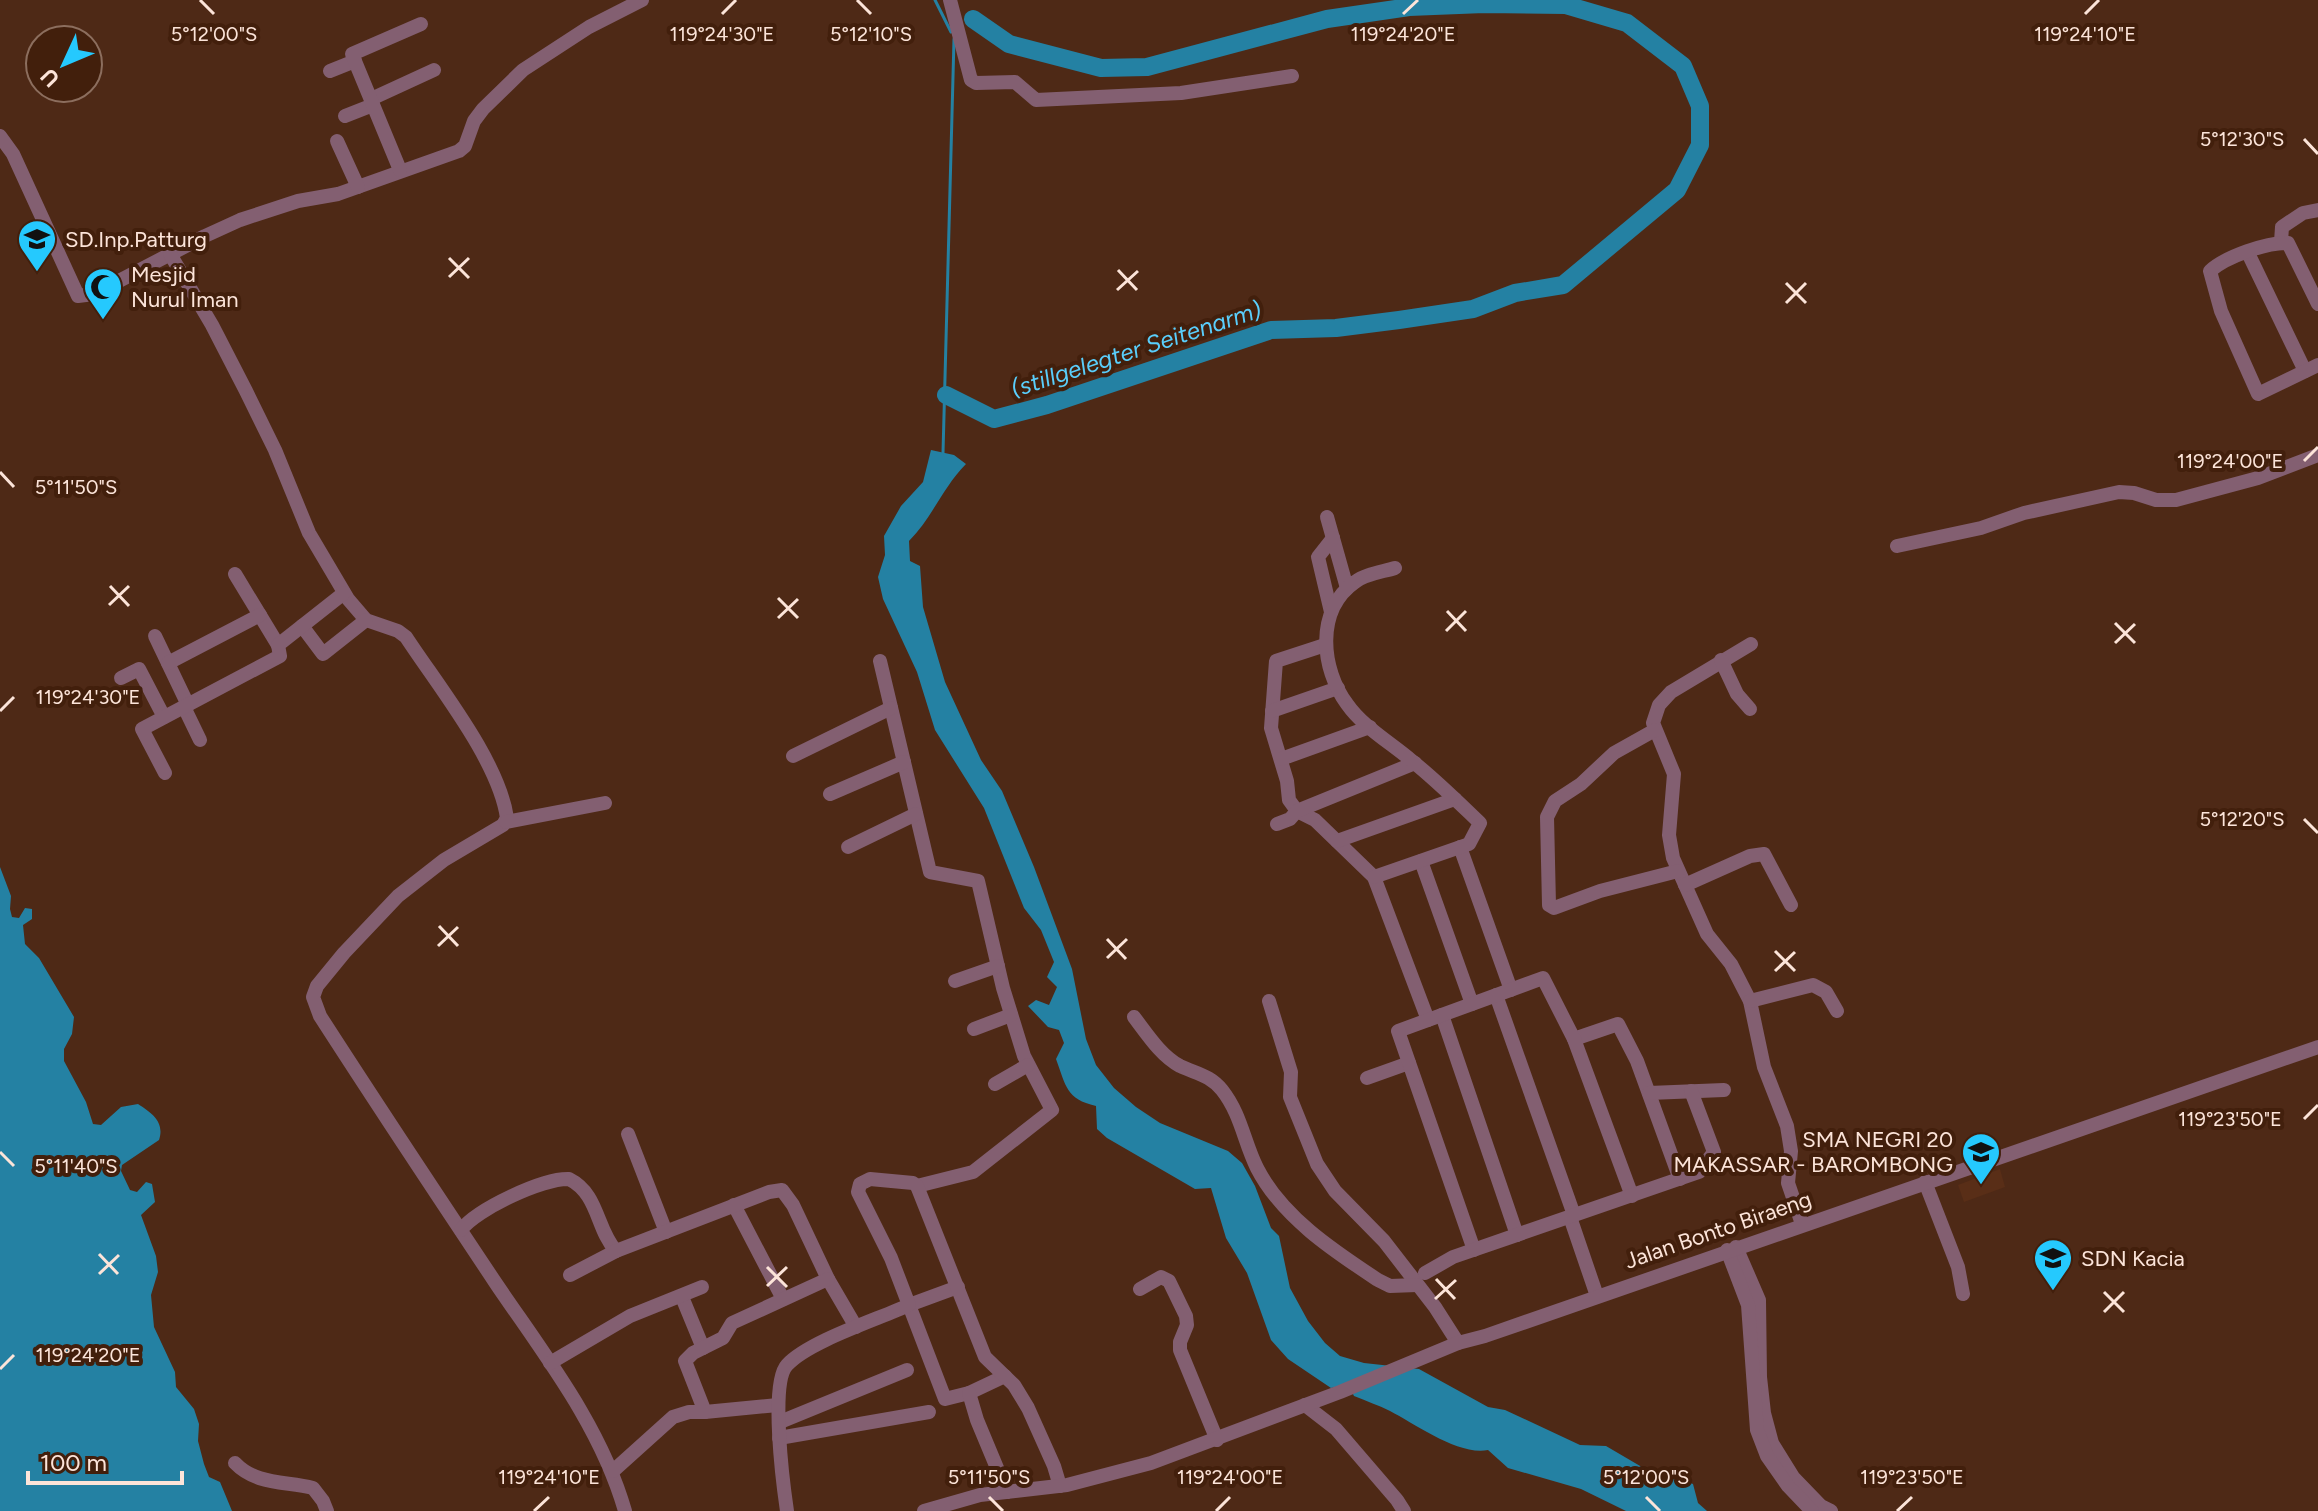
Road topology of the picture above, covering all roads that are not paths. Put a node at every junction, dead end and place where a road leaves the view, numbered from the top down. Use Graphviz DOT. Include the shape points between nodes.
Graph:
graph roads {
  1 [pos="640,0"];
  2 [pos="950,0"];
  3 [pos="421,24"];
  4 [pos="355,61"];
  5 [pos="434,70"];
  6 [pos="330,71"];
  7 [pos="1292,76"];
  8 [pos="372,102"];
  9 [pos="345,116"];
  10 [pos="0,136"];
  11 [pos="337,141"];
  12 [pos="400,170"];
  13 [pos="358,187"];
  14 [pos="2318,210"];
  15 [pos="2281,242"];
  16 [pos="2248,253"];
  17 [pos="170,254"];
  18 [pos="2318,304"];
  19 [pos="2312,368"];
  20 [pos="2318,455"];
  21 [pos="1327,517"];
  22 [pos="1333,538"];
  23 [pos="1897,546"];
  24 [pos="1395,568"];
  25 [pos="235,574"];
  26 [pos="1347,588"];
  27 [pos="344,593"];
  28 [pos="1331,612"];
  29 [pos="260,615"];
  30 [pos="366,620"];
  31 [pos="302,626"];
  32 [pos="155,636"];
  33 [pos="1751,644"];
  34 [pos="278,645"];
  35 [pos="1325,645"];
  36 [pos="1721,660"];
  37 [pos="880,661"];
  38 [pos="168,663"];
  39 [pos="121,678"];
  40 [pos="1338,688"];
  41 [pos="186,706"];
  42 [pos="891,708"];
  43 [pos="1750,709"];
  44 [pos="1272,711"];
  45 [pos="164,717"];
  46 [pos="1370,727"];
  47 [pos="1655,730"];
  48 [pos="200,740"];
  49 [pos="793,756"];
  50 [pos="1281,759"];
  51 [pos="904,762"];
  52 [pos="1415,763"];
  53 [pos="165,773"];
  54 [pos="830,794"];
  55 [pos="1455,799"];
  56 [pos="605,803"];
  57 [pos="1297,811"];
  58 [pos="916,814"];
  59 [pos="506,822"];
  60 [pos="1277,824"];
  61 [pos="1337,841"];
  62 [pos="848,847"];
  63 [pos="1460,847"];
  64 [pos="1421,861"];
  65 [pos="1374,877"];
  66 [pos="1682,878"];
  67 [pos="1791,905"];
  68 [pos="998,966"];
  69 [pos="955,981"];
  70 [pos="1511,990"];
  71 [pos="1496,995"];
  72 [pos="1269,1001"];
  73 [pos="1750,1001"];
  74 [pos="1472,1004"];
  75 [pos="1837,1011"];
  76 [pos="1011,1015"];
  77 [pos="1134,1017"];
  78 [pos="1435,1018"];
  79 [pos="974,1029"];
  80 [pos="1574,1039"];
  81 [pos="2318,1047"];
  82 [pos="1409,1063"];
  83 [pos="1028,1065"];
  84 [pos="1367,1078"];
  85 [pos="995,1084"];
  86 [pos="1724,1090"];
  87 [pos="1691,1091"];
  88 [pos="1649,1093"];
  89 [pos="628,1134"];
  90 [pos="1680,1179"];
  91 [pos="1925,1182"];
  92 [pos="917,1186"];
  93 [pos="1632,1196"];
  94 [pos="734,1205"];
  95 [pos="1574,1215"];
  96 [pos="1802,1224"];
  97 [pos="461,1230"];
  98 [pos="666,1232"];
  99 [pos="1517,1235"];
  100 [pos="1731,1249"];
  101 [pos="1474,1250"];
  102 [pos="616,1251"];
  103 [pos="570,1275"];
  104 [pos="828,1279"];
  105 [pos="1421,1279"];
  106 [pos="702,1287"];
  107 [pos="958,1287"];
  108 [pos="1140,1289"];
  109 [pos="1963,1294"];
  110 [pos="1601,1295"];
  111 [pos="682,1297"];
  112 [pos="783,1299"];
  113 [pos="909,1305"];
  114 [pos="856,1327"];
  115 [pos="1458,1343"];
  116 [pos="703,1348"];
  117 [pos="550,1363"];
  118 [pos="907,1370"];
  119 [pos="1005,1376"];
  120 [pos="969,1393"];
  121 [pos="778,1405"];
  122 [pos="1305,1405"];
  123 [pos="705,1412"];
  124 [pos="929,1412"];
  125 [pos="780,1430"];
  126 [pos="1217,1440"];
  127 [pos="235,1463"];
  128 [pos="613,1471"];
  129 [pos="1060,1486"];
  130 [pos="1007,1492"];
  131 [pos="327,1511"];
  132 [pos="625,1511"];
  133 [pos="787,1511"];
  134 [pos="924,1511"];
  135 [pos="1404,1511"];
  136 [pos="1812,1511"];
  137 [pos="1831,1511"];
  1 -- 12 [label="street" via="523,70 483,109 462,148"];
  2 -- 7 [label="street" via="971,80 1015,82 1036,100 1181,93"];
  3 -- 4 [label="street" via="352,54"];
  4 -- 6 [label="street"];
  4 -- 8 [label="street"];
  5 -- 8 [label="street"];
  8 -- 9 [label="street"];
  8 -- 12 [label="street"];
  10 -- 17 [label="street" via="78,296 102,291"];
  11 -- 13 [label="street"];
  12 -- 13 [label="street"];
  13 -- 17 [label="street" via="240,220"];
  14 -- 15 [label="street" via="2282,227"];
  15 -- 16 [label="street"];
  15 -- 18 [label="street" via="2288,243"];
  16 -- 19 [label="street"];
  16 -- 19 [label="street" via="2210,271 2221,311 2258,394"];
  17 -- 27 [label="street" via="246,391 309,533"];
  20 -- 23 [label="street" via="2176,500 2119,492"];
  21 -- 22 [label="street"];
  22 -- 26 [label="street"];
  22 -- 28 [label="street" via="1318,557"];
  24 -- 26 [label="street" via="1358,579"];
  25 -- 29 [label="street"];
  26 -- 28 [label="street"];
  27 -- 30 [label="street"];
  27 -- 31 [label="street"];
  28 -- 35 [label="street"];
  29 -- 34 [label="street"];
  29 -- 38 [label="street"];
  30 -- 31 [label="street" via="323,654"];
  30 -- 59 [label="street" via="406,637 476,744 500,795"];
  31 -- 34 [label="street"];
  32 -- 38 [label="street"];
  33 -- 36 [label="street"];
  34 -- 41 [label="street" via="280,656"];
  35 -- 40 [label="street"];
  35 -- 44 [label="street" via="1276,661"];
  36 -- 43 [label="street"];
  36 -- 47 [label="street" via="1665,698 1654,716"];
  37 -- 42 [label="street"];
  38 -- 41 [label="street"];
  39 -- 45 [label="street" via="139,669"];
  40 -- 44 [label="street"];
  40 -- 46 [label="street"];
  41 -- 45 [label="street"];
  41 -- 48 [label="street"];
  42 -- 49 [label="street"];
  42 -- 51 [label="street"];
  44 -- 50 [label="street" via="1271,728"];
  45 -- 53 [label="street" via="142,729"];
  46 -- 50 [label="street"];
  46 -- 52 [label="street"];
  47 -- 66 [label="street" via="1674,774 1669,835"];
  47 -- 66 [label="street" via="1614,753 1550,807 1549,905"];
  50 -- 57 [label="street" via="1289,800"];
  51 -- 54 [label="street"];
  51 -- 58 [label="street"];
  52 -- 55 [label="street"];
  52 -- 57 [label="street"];
  55 -- 61 [label="street"];
  55 -- 63 [label="street" via="1480,823 1469,844"];
  56 -- 59 [label="street"];
  57 -- 60 [label="street"];
  57 -- 61 [label="street"];
  58 -- 62 [label="street"];
  58 -- 68 [label="street" via="930,872 978,881"];
  59 -- 97 [label="street" via="398,896 353,943 313,997 320,1016"];
  61 -- 65 [label="street"];
  63 -- 64 [label="street"];
  63 -- 70 [label="street"];
  64 -- 65 [label="street"];
  64 -- 74 [label="street"];
  65 -- 78 [label="street"];
  66 -- 67 [label="street" via="1764,854"];
  66 -- 73 [label="street" via="1707,934"];
  68 -- 69 [label="street"];
  68 -- 76 [label="street"];
  70 -- 71 [label="street"];
  70 -- 80 [label="street" via="1543,978"];
  71 -- 74 [label="street"];
  71 -- 95 [label="street"];
  72 -- 105 [label="street" via="1291,1072 1290,1097 1317,1164 1335,1191"];
  73 -- 75 [label="street" via="1813,985 1826,992"];
  73 -- 96 [label="street" via="1764,1067 1787,1126 1788,1183"];
  74 -- 78 [label="street"];
  76 -- 79 [label="street"];
  76 -- 83 [label="street"];
  77 -- 105 [label="street" via="1170,1058 1206,1075 1223,1091 1257,1167 1291,1214 1378,1280 1390,1286"];
  78 -- 82 [label="street" via="1398,1031"];
  78 -- 99 [label="street"];
  80 -- 88 [label="street" via="1618,1024"];
  80 -- 93 [label="street"];
  81 -- 91 [label="street, Jalan Bonto Biraeng"];
  82 -- 84 [label="street"];
  82 -- 101 [label="street"];
  83 -- 85 [label="street"];
  83 -- 92 [label="street" via="1052,1110 973,1172"];
  86 -- 87 [label="street"];
  87 -- 88 [label="street"];
  87 -- 90 [label="street" via="1714,1152 1699,1172"];
  88 -- 90 [label="street"];
  89 -- 98 [label="street"];
  90 -- 93 [label="street"];
  91 -- 96 [label="street, Jalan Bonto Biraeng"];
  91 -- 109 [label="street"];
  92 -- 107 [label="street"];
  92 -- 113 [label="street" via="870,1179 858,1190"];
  93 -- 95 [label="street"];
  94 -- 98 [label="street"];
  94 -- 104 [label="street" via="785,1192"];
  94 -- 112 [label="street"];
  95 -- 99 [label="street"];
  95 -- 110 [label="street"];
  96 -- 100 [label="street, Jalan Bonto Biraeng"];
  97 -- 102 [label="street" via="498,1203 561,1179 576,1182 590,1197"];
  97 -- 117 [label="street"];
  98 -- 102 [label="street"];
  99 -- 101 [label="street"];
  100 -- 110 [label="street, Jalan Bonto Biraeng"];
  100 -- 136 [label="street" via="1748,1305 1757,1430 1767,1456"];
  100 -- 137 [label="street" via="1759,1300 1760,1377 1772,1443 1793,1477"];
  101 -- 105 [label="street"];
  102 -- 103 [label="street"];
  104 -- 112 [label="street"];
  104 -- 114 [label="street"];
  105 -- 115 [label="street"];
  106 -- 111 [label="street"];
  107 -- 113 [label="street"];
  107 -- 119 [label="street" via="985,1357"];
  108 -- 126 [label="street" via="1161,1277 1172,1285 1187,1319 1179,1348"];
  110 -- 115 [label="street, Jalan Bonto Biraeng"];
  111 -- 116 [label="street"];
  111 -- 117 [label="street" via="630,1316"];
  112 -- 116 [label="street" via="732,1323 723,1338"];
  113 -- 114 [label="street"];
  113 -- 120 [label="street" via="945,1399"];
  114 -- 121 [label="street" via="787,1364"];
  115 -- 122 [label="street, Jalan Bonto Biraeng"];
  116 -- 123 [label="street" via="685,1361"];
  117 -- 128 [label="street"];
  118 -- 125 [label="street"];
  119 -- 120 [label="street"];
  119 -- 129 [label="street" via="1028,1408"];
  120 -- 130 [label="street"];
  121 -- 123 [label="street"];
  121 -- 125 [label="street"];
  122 -- 126 [label="street, Jalan Bonto Biraeng"];
  122 -- 135 [label="street" via="1336,1429"];
  123 -- 128 [label="street" via="673,1417"];
  124 -- 125 [label="street"];
  125 -- 133 [label="street"];
  126 -- 129 [label="street, Jalan Bonto Biraeng"];
  127 -- 131 [label="street" via="257,1478 313,1488"];
  128 -- 132 [label="street"];
  129 -- 130 [label="street, Jalan Bonto Biraeng"];
  130 -- 134 [label="street, Jalan Bonto Biraeng"];
}
